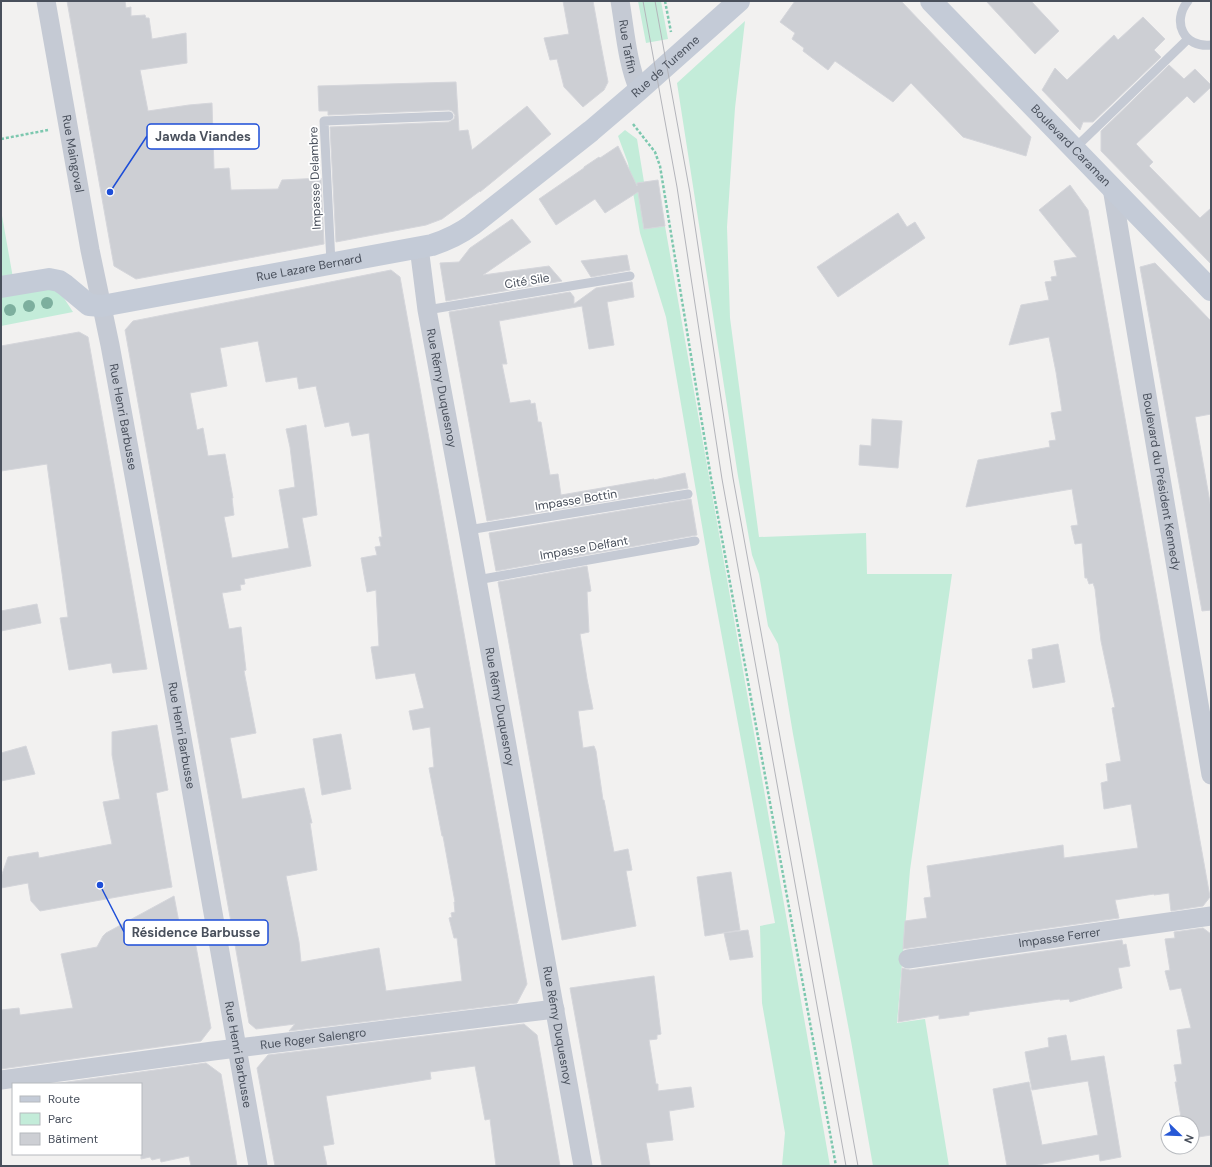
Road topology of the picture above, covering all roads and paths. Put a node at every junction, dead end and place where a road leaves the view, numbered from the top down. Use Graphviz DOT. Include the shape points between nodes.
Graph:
graph roads {
  1 [pos="46,1"];
  2 [pos="620,1"];
  3 [pos="665,1"];
  4 [pos="739,1"];
  5 [pos="931,1"];
  6 [pos="1188,1"];
  7 [pos="1188,39"];
  8 [pos="1211,45"];
  9 [pos="680,53"];
  10 [pos="639,90"];
  11 [pos="620,107"];
  12 [pos="449,116"];
  13 [pos="68,126"];
  14 [pos="591,131"];
  15 [pos="1,139"];
  16 [pos="1074,149"];
  17 [pos="1112,188"];
  18 [pos="419,248"];
  19 [pos="331,263"];
  20 [pos="630,276"];
  21 [pos="1,287"];
  22 [pos="1211,290"];
  23 [pos="102,306"];
  24 [pos="427,310"];
  25 [pos="688,494"];
  26 [pos="468,530"];
  27 [pos="695,541"];
  28 [pos="477,580"];
  29 [pos="1211,775"];
  30 [pos="1211,916"];
  31 [pos="908,958"];
  32 [pos="555,1009"];
  33 [pos="237,1048"];
  34 [pos="1,1080"];
  35 [pos="258,1166"];
  36 [pos="583,1166"];
  37 [pos="836,1166"];
  1 -- 13 [label="street, Rue Maingoval"];
  2 -- 10 [label="street, Rue Taffin" via="629,55"];
  3 -- 9 [label="path" via="670,31"];
  4 -- 9 [label="street, Rue de Turenne"];
  5 -- 16 [label="street, Boulevard Caraman"];
  6 -- 7 [label="lane" via="1180,15 1180,24"];
  7 -- 8 [label="lane" via="1196,44"];
  7 -- 16 [label="lane"];
  9 -- 10 [label="street, Rue de Turenne"];
  10 -- 11 [label="street, Rue de Turenne"];
  11 -- 14 [label="street, Rue de Turenne"];
  11 -- 37 [label="path" via="655,152 660,166 711,478"];
  12 -- 19 [label="lane, Impasse Delambre" via="324,121"];
  13 -- 15 [label="path"];
  13 -- 23 [label="street, Rue Maingoval"];
  14 -- 18 [label="street, Rue Lazare Bernard" via="467,229 442,242"];
  16 -- 17 [label="street, Boulevard Caraman"];
  17 -- 22 [label="street, Boulevard Caraman"];
  17 -- 29 [label="street, Boulevard du Président Kennedy"];
  18 -- 19 [label="street, Rue Lazare Bernard"];
  18 -- 24 [label="street, Rue Rémy Duquesnoy"];
  19 -- 23 [label="street, Rue Lazare Bernard"];
  20 -- 24 [label="lane, Cité Sile"];
  21 -- 23 [label="street, Rue Lazare Bernard" via="41,279 54,280 66,285 89,305"];
  23 -- 33 [label="street, Rue Henri Barbusse"];
  24 -- 26 [label="street, Rue Rémy Duquesnoy"];
  25 -- 26 [label="lane, Impasse Bottin"];
  26 -- 28 [label="street, Rue Rémy Duquesnoy"];
  27 -- 28 [label="lane, Impasse Delfant"];
  28 -- 32 [label="street, Rue Rémy Duquesnoy"];
  30 -- 31 [label="street, Impasse Ferrer"];
  32 -- 33 [label="street, Rue Roger Salengro"];
  32 -- 36 [label="street, Rue Rémy Duquesnoy"];
  33 -- 34 [label="street, Rue Roger Salengro"];
  33 -- 35 [label="street, Rue Henri Barbusse"];
}
